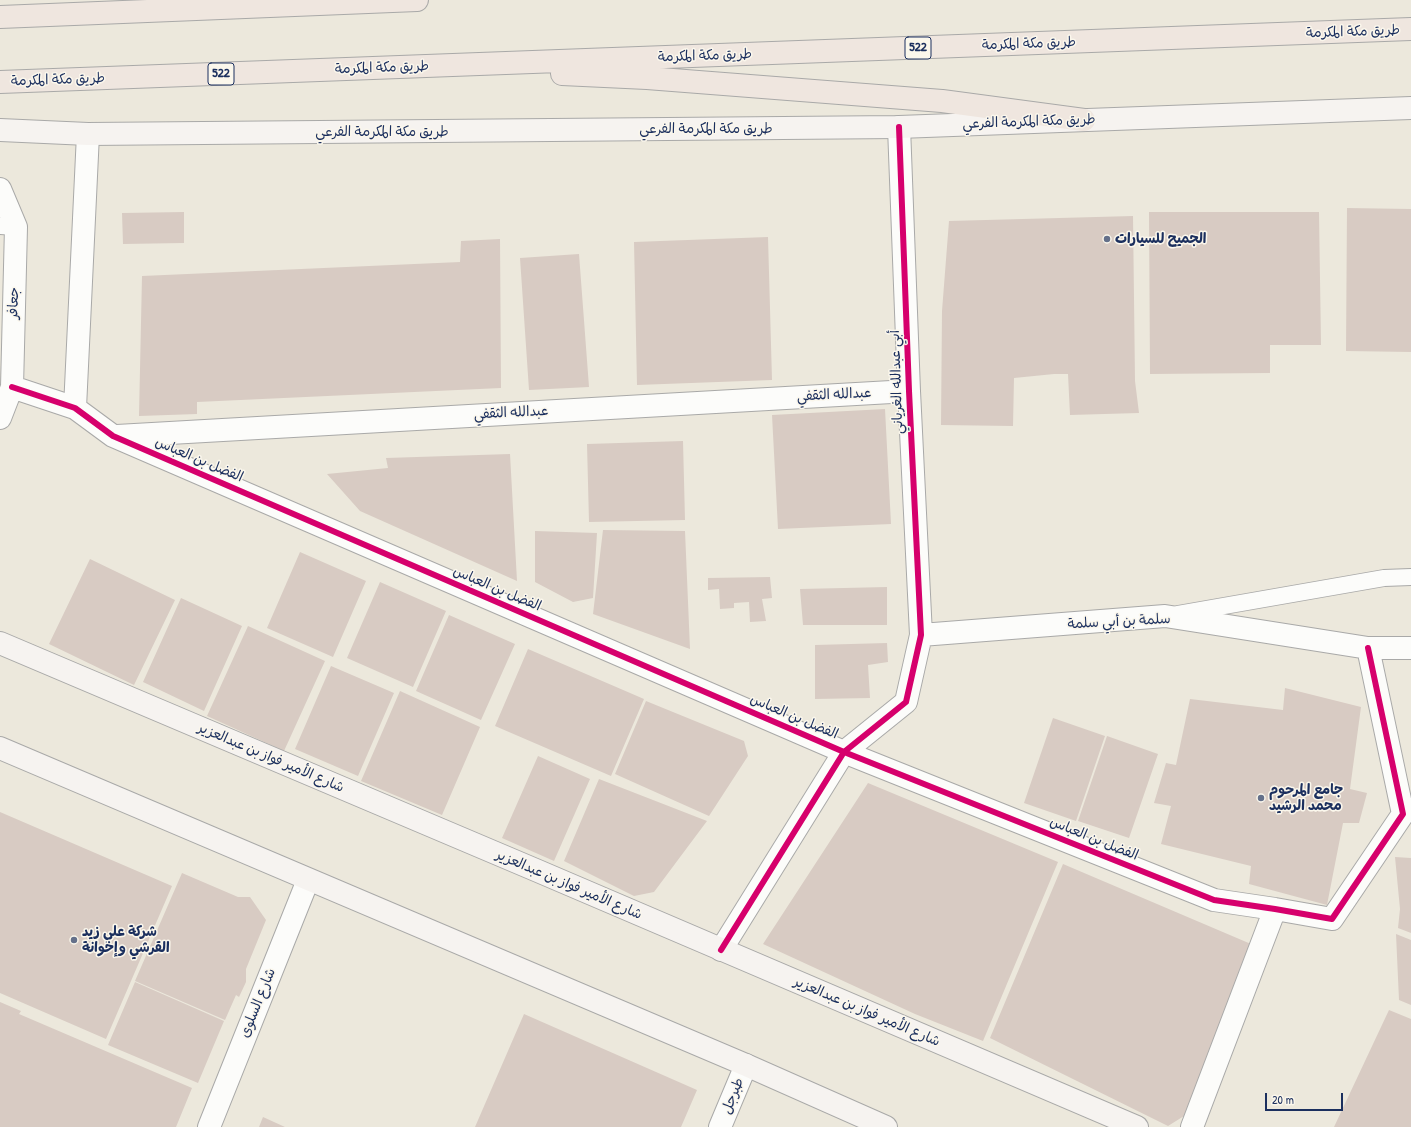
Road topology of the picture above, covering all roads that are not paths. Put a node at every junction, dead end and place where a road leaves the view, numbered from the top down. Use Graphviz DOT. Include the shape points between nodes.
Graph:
graph roads {
  1 [pos="417,0"];
  2 [pos="4,16"];
  3 [pos="1411,29"];
  4 [pos="425,66"];
  5 [pos="8,82"];
  6 [pos="1411,108"];
  7 [pos="1084,120"];
  8 [pos="899,127"];
  9 [pos="0,130"];
  10 [pos="88,134"];
  11 [pos="0,189"];
  12 [pos="8,227"];
  13 [pos="12,387"];
  14 [pos="909,391"];
  15 [pos="75,408"];
  16 [pos="0,418"];
  17 [pos="113,436"];
  18 [pos="1411,577"];
  19 [pos="1165,616"];
  20 [pos="921,635"];
  21 [pos="0,643"];
  22 [pos="1368,648"];
  23 [pos="1411,648"];
  24 [pos="0,748"];
  25 [pos="844,752"];
  26 [pos="1407,814"];
  27 [pos="308,880"];
  28 [pos="1275,909"];
  29 [pos="721,950"];
  30 [pos="746,1065"];
  31 [pos="209,1127"];
  32 [pos="720,1127"];
  33 [pos="886,1127"];
  34 [pos="1137,1127"];
  35 [pos="1192,1127"];
  1 -- 2 [label="highway"];
  3 -- 4 [label="highway, طريق مكة المكرمة / 522"];
  4 -- 5 [label="highway, طريق مكة المكرمة / 522"];
  4 -- 7 [label="highway" via="647,78 935,100"];
  6 -- 7 [label="main road, طريق مكة المكرمة الفرعي"];
  7 -- 8 [label="main road, طريق مكة المكرمة الفرعي"];
  8 -- 10 [label="main road, طريق مكة المكرمة الفرعي"];
  8 -- 14 [label="street, أبي عبدالله الغرياني"];
  9 -- 10 [label="main road, طريق مكة المكرمة الفرعي"];
  10 -- 15 [label="street"];
  11 -- 12 [label="street, جعافر"];
  12 -- 13 [label="street, جعافر"];
  13 -- 15 [label="street, الفضل بن العباس"];
  13 -- 16 [label="street, جعافر"];
  14 -- 17 [label="street, عبدالله الثقفي"];
  14 -- 20 [label="street, أبي عبدالله الغرياني"];
  15 -- 17 [label="street, الفضل بن العباس"];
  17 -- 25 [label="street, الفضل بن العباس"];
  18 -- 19 [label="lane" via="1384,578"];
  19 -- 20 [label="street, سلمة بن أبي سلمة"];
  19 -- 22 [label="street, سلمة بن أبي سلمة"];
  20 -- 25 [label="street, أبي عبدالله الغرياني" via="906,702"];
  21 -- 29 [label="main road, شارع الأمير فواز بن عبدالعزير"];
  22 -- 23 [label="street, سلمة بن أبي سلمة"];
  22 -- 26 [label="street, الفضل بن العباس"];
  24 -- 27 [label="main road"];
  25 -- 28 [label="street, الفضل بن العباس" via="1214,900"];
  25 -- 29 [label="street, أبي عبدالله الغرياني"];
  26 -- 28 [label="street, الفضل بن العباس" via="1332,919"];
  27 -- 30 [label="main road"];
  27 -- 31 [label="street, شارع السلوى"];
  28 -- 35 [label="street"];
  29 -- 34 [label="main road, شارع الأمير فواز بن عبدالعزير"];
  30 -- 32 [label="street, طبرجل"];
  30 -- 33 [label="main road"];
}
